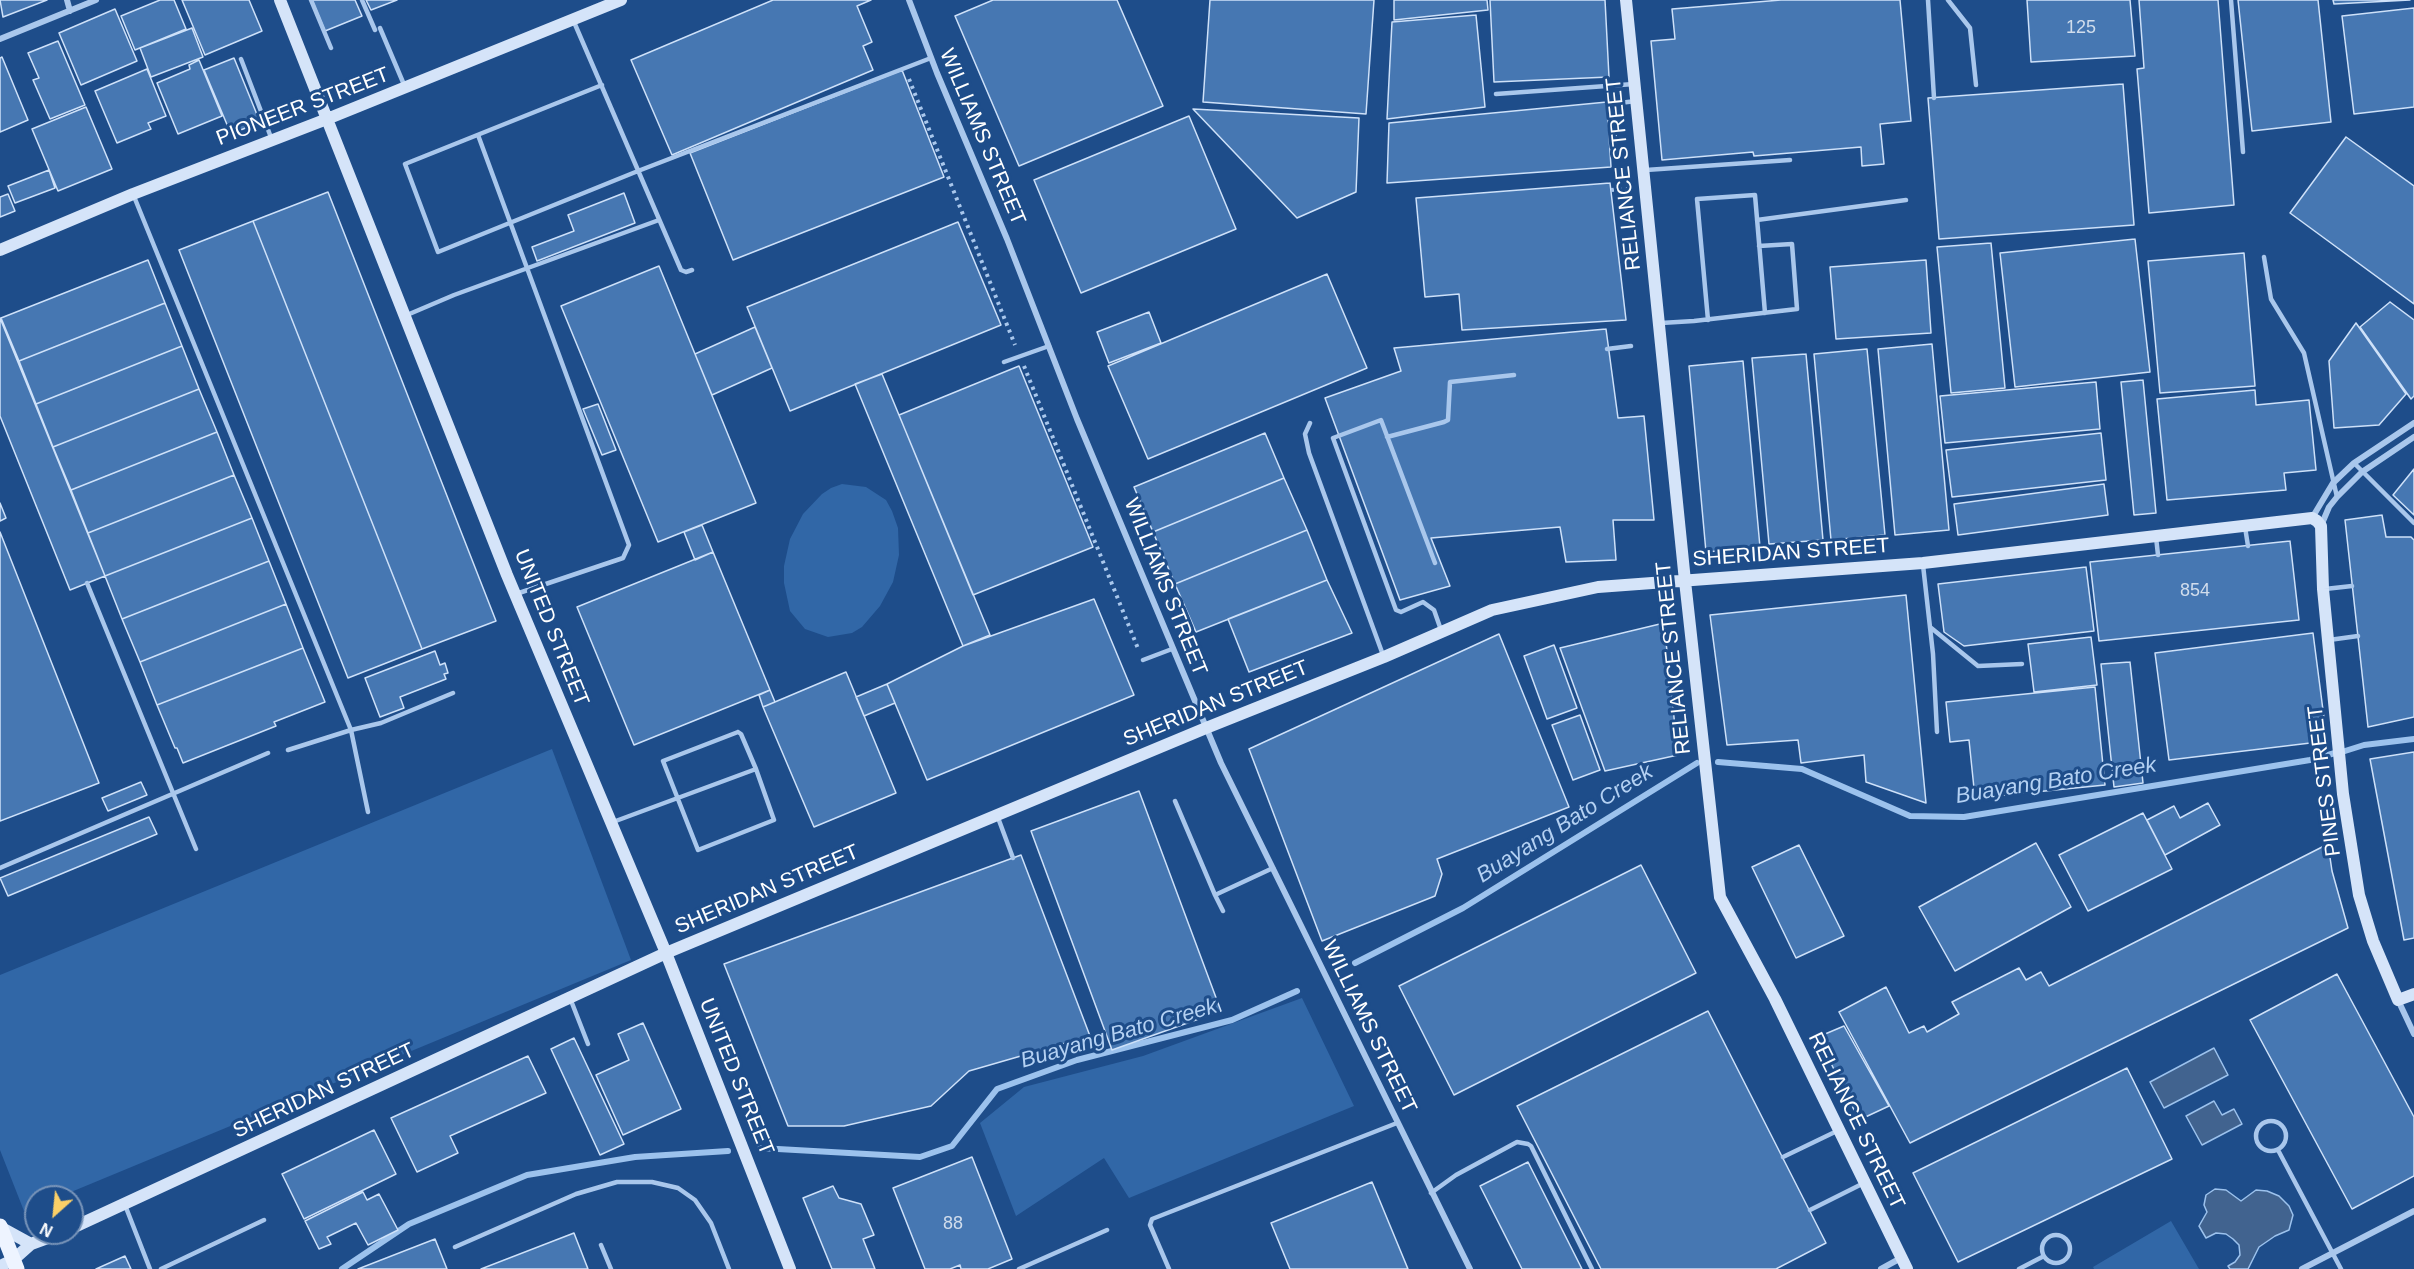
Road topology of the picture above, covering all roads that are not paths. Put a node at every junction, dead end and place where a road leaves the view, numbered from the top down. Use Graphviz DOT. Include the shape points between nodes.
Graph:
graph roads {
  1 [pos="67,0"];
  2 [pos="96,0"];
  3 [pos="280,0"];
  4 [pos="311,0"];
  5 [pos="362,0"];
  6 [pos="909,0"];
  7 [pos="1626,0"];
  8 [pos="1928,0"];
  9 [pos="1948,0"];
  10 [pos="2231,0"];
  11 [pos="614,1"];
  12 [pos="70,11"];
  13 [pos="572,19"];
  14 [pos="0,39"];
  15 [pos="331,48"];
  16 [pos="931,58"];
  17 [pos="241,59"];
  18 [pos="1634,84"];
  19 [pos="602,85"];
  20 [pos="1976,85"];
  21 [pos="405,88"];
  22 [pos="1496,94"];
  23 [pos="1934,98"];
  24 [pos="1636,101"];
  25 [pos="327,119"];
  26 [pos="478,135"];
  27 [pos="272,140"];
  28 [pos="1615,140"];
  29 [pos="2243,152"];
  30 [pos="1790,160"];
  31 [pos="1643,170"];
  32 [pos="638,171"];
  33 [pos="133,194"];
  34 [pos="1906,200"];
  35 [pos="659,220"];
  36 [pos="1757,220"];
  37 [pos="509,224"];
  38 [pos="1759,246"];
  39 [pos="0,250"];
  40 [pos="2264,257"];
  41 [pos="528,269"];
  42 [pos="692,270"];
  43 [pos="1765,313"];
  44 [pos="405,316"];
  45 [pos="1708,320"];
  46 [pos="1659,323"];
  47 [pos="1049,346"];
  48 [pos="1631,346"];
  49 [pos="1607,349"];
  50 [pos="1004,362"];
  51 [pos="1514,375"];
  52 [pos="1310,423"];
  53 [pos="2414,423"];
  54 [pos="1388,437"];
  55 [pos="2414,437"];
  56 [pos="2354,463"];
  57 [pos="2362,472"];
  58 [pos="2333,483"];
  59 [pos="2337,496"];
  60 [pos="2317,522"];
  61 [pos="2414,523"];
  62 [pos="2245,526"];
  63 [pos="2156,537"];
  64 [pos="2248,546"];
  65 [pos="2158,555"];
  66 [pos="1435,563"];
  67 [pos="1923,563"];
  68 [pos="1685,581"];
  69 [pos="87,583"];
  70 [pos="2352,586"];
  71 [pos="2324,589"];
  72 [pos="515,594"];
  73 [pos="1930,627"];
  74 [pos="1442,632"];
  75 [pos="2358,636"];
  76 [pos="2329,640"];
  77 [pos="1172,649"];
  78 [pos="1384,657"];
  79 [pos="1143,660"];
  80 [pos="2022,664"];
  81 [pos="453,693"];
  82 [pos="1206,728"];
  83 [pos="351,730"];
  84 [pos="1937,732"];
  85 [pos="288,750"];
  86 [pos="268,753"];
  87 [pos="756,769"];
  88 [pos="174,793"];
  89 [pos="678,799"];
  90 [pos="1175,801"];
  91 [pos="368,812"];
  92 [pos="998,815"];
  93 [pos="611,823"];
  94 [pos="196,849"];
  95 [pos="1013,858"];
  96 [pos="0,868"];
  97 [pos="1273,868"];
  98 [pos="1215,895"];
  99 [pos="1224,911"];
  100 [pos="666,953"];
  101 [pos="2414,994"];
  102 [pos="570,998"];
  103 [pos="2398,1000"];
  104 [pos="2414,1034"];
  105 [pos="588,1044"];
  106 [pos="1397,1123"];
  107 [pos="1839,1131"];
  108 [pos="2278,1150"];
  109 [pos="1783,1158"];
  110 [pos="1864,1183"];
  111 [pos="1431,1192"];
  112 [pos="125,1205"];
  113 [pos="1810,1210"];
  114 [pos="2414,1211"];
  115 [pos="264,1220"];
  116 [pos="84,1223"];
  117 [pos="0,1227"];
  118 [pos="1107,1230"];
  119 [pos="24,1240"];
  120 [pos="30,1245"];
  121 [pos="601,1245"];
  122 [pos="454,1246"];
  123 [pos="2333,1254"];
  124 [pos="2044,1256"];
  125 [pos="1904,1264"];
  126 [pos="10,1265"];
  127 [pos="150,1269"];
  128 [pos="161,1269"];
  129 [pos="611,1269"];
  130 [pos="729,1269"];
  131 [pos="790,1269"];
  132 [pos="1019,1269"];
  133 [pos="1169,1269"];
  134 [pos="1470,1269"];
  135 [pos="1592,1269"];
  136 [pos="1881,1269"];
  137 [pos="2019,1269"];
  138 [pos="2302,1269"];
  139 [pos="2341,1269"];
  1 -- 12 [label="street"];
  2 -- 12 [label="street"];
  3 -- 25 [label="street, UNITED STREET"];
  4 -- 15 [label="lane"];
  5 -- 21 [label="lane"];
  6 -- 16 [label="street, WILLIAMS STREET"];
  7 -- 18 [label="street, RELIANCE STREET"];
  8 -- 23 [label="lane"];
  9 -- 20 [label="lane" via="1970,28"];
  10 -- 29 [label="lane"];
  11 -- 13 [label="street, PIONEER STREET"];
  12 -- 14 [label="street"];
  13 -- 19 [label="lane"];
  13 -- 21 [label="street, PIONEER STREET"];
  16 -- 32 [label="lane"];
  16 -- 47 [label="street, WILLIAMS STREET"];
  17 -- 27 [label="lane"];
  18 -- 22 [label="lane"];
  18 -- 24 [label="street, RELIANCE STREET"];
  19 -- 26 [label="lane"];
  19 -- 32 [label="lane"];
  21 -- 25 [label="street, PIONEER STREET"];
  24 -- 28 [label="lane" via="1611,104"];
  24 -- 31 [label="street, RELIANCE STREET"];
  25 -- 27 [label="street, PIONEER STREET"];
  25 -- 44 [label="street, UNITED STREET"];
  26 -- 37 [label="lane"];
  26 -- 37 [label="lane" via="405,165 438,252"];
  27 -- 33 [label="street, PIONEER STREET"];
  30 -- 31 [label="lane"];
  31 -- 46 [label="street, RELIANCE STREET"];
  32 -- 35 [label="lane"];
  32 -- 37 [label="lane"];
  33 -- 39 [label="street, PIONEER STREET"];
  33 -- 83 [label="lane"];
  34 -- 36 [label="lane"];
  35 -- 41 [label="lane"];
  35 -- 42 [label="lane" via="681,270"];
  36 -- 38 [label="lane"];
  36 -- 45 [label="lane" via="1755,195 1697,199"];
  37 -- 41 [label="lane"];
  38 -- 43 [label="lane"];
  38 -- 43 [label="lane" via="1792,244 1797,309"];
  40 -- 58 [label="lane" via="2271,299 2304,353"];
  41 -- 44 [label="lane"];
  41 -- 72 [label="lane" via="629,545 623,558"];
  43 -- 45 [label="lane"];
  44 -- 72 [label="street, UNITED STREET"];
  45 -- 46 [label="lane"];
  46 -- 68 [label="street, RELIANCE STREET"];
  47 -- 50 [label="lane"];
  47 -- 77 [label="street, WILLIAMS STREET"];
  48 -- 49 [label="lane"];
  51 -- 54 [label="lane" via="1450,382 1448,420"];
  52 -- 78 [label="lane" via="1305,434 1309,453"];
  53 -- 56 [label="street"];
  54 -- 66 [label="lane"];
  54 -- 74 [label="lane" via="1381,420 1333,438 1396,610 1401,612 1423,602 1437,616"];
  55 -- 57 [label="street"];
  56 -- 57 [label="lane"];
  56 -- 58 [label="street"];
  57 -- 59 [label="street"];
  57 -- 61 [label="lane"];
  58 -- 59 [label="lane"];
  58 -- 60 [label="street"];
  59 -- 60 [label="street"];
  60 -- 62 [label="street, SHERIDAN STREET"];
  60 -- 71 [label="street, PINES STREET"];
  62 -- 63 [label="street, SHERIDAN STREET"];
  62 -- 64 [label="lane"];
  63 -- 65 [label="lane"];
  63 -- 67 [label="street, SHERIDAN STREET"];
  67 -- 68 [label="street, SHERIDAN STREET"];
  67 -- 73 [label="lane"];
  68 -- 74 [label="street, SHERIDAN STREET" via="1598,587 1492,610"];
  68 -- 107 [label="street, RELIANCE STREET" via="1720,897"];
  69 -- 88 [label="lane"];
  70 -- 71 [label="lane"];
  71 -- 76 [label="street, PINES STREET"];
  72 -- 93 [label="street, UNITED STREET"];
  73 -- 80 [label="lane" via="1978,666"];
  73 -- 84 [label="lane"];
  74 -- 78 [label="street, SHERIDAN STREET"];
  75 -- 76 [label="lane"];
  76 -- 103 [label="street, PINES STREET" via="2343,794 2359,895"];
  77 -- 79 [label="lane"];
  77 -- 82 [label="street, WILLIAMS STREET"];
  78 -- 82 [label="street, SHERIDAN STREET"];
  81 -- 83 [label="lane" via="381,723"];
  82 -- 92 [label="street, SHERIDAN STREET"];
  82 -- 97 [label="street, WILLIAMS STREET"];
  83 -- 85 [label="lane"];
  83 -- 91 [label="lane"];
  86 -- 88 [label="lane"];
  87 -- 89 [label="lane"];
  87 -- 89 [label="lane" via="738,732 664,760"];
  87 -- 89 [label="lane" via="773,822 698,850"];
  88 -- 94 [label="lane"];
  88 -- 96 [label="lane"];
  89 -- 93 [label="lane"];
  90 -- 98 [label="lane"];
  92 -- 95 [label="lane"];
  92 -- 100 [label="street, SHERIDAN STREET"];
  93 -- 100 [label="street, UNITED STREET"];
  97 -- 98 [label="lane"];
  97 -- 106 [label="street, WILLIAMS STREET"];
  98 -- 99 [label="lane"];
  100 -- 102 [label="street, SHERIDAN STREET"];
  100 -- 131 [label="street, UNITED STREET"];
  101 -- 103 [label="street"];
  102 -- 105 [label="lane"];
  102 -- 112 [label="street, SHERIDAN STREET"];
  103 -- 104 [label="street, PINES STREET"];
  106 -- 111 [label="street, WILLIAMS STREET"];
  106 -- 133 [label="lane" via="1152,1219 1150,1225"];
  107 -- 109 [label="lane"];
  107 -- 110 [label="street, RELIANCE STREET"];
  108 -- 108 [label="lane" via="2286,1132 2277,1122 2264,1123 2256,1132 2258,1145"];
  108 -- 123 [label="lane"];
  110 -- 113 [label="lane"];
  110 -- 125 [label="street, RELIANCE STREET"];
  111 -- 134 [label="street, WILLIAMS STREET"];
  111 -- 135 [label="lane" via="1517,1142 1528,1144"];
  112 -- 116 [label="street, SHERIDAN STREET"];
  112 -- 127 [label="lane"];
  114 -- 123 [label="street"];
  115 -- 128 [label="lane"];
  117 -- 119 [label="street"];
  117 -- 126 [label="main road"];
  118 -- 132 [label="lane"];
  120 -- 126 [label="street"];
  121 -- 129 [label="lane"];
  122 -- 130 [label="lane" via="576,1194 617,1182 652,1182 678,1188 695,1200 711,1223"];
  123 -- 138 [label="street"];
  123 -- 139 [label="lane"];
  124 -- 124 [label="lane" via="2061,1262 2068,1256 2069,1243 2058,1235 2050,1237 2044,1243"];
  124 -- 137 [label="lane"];
  125 -- 136 [label="street"];
}
